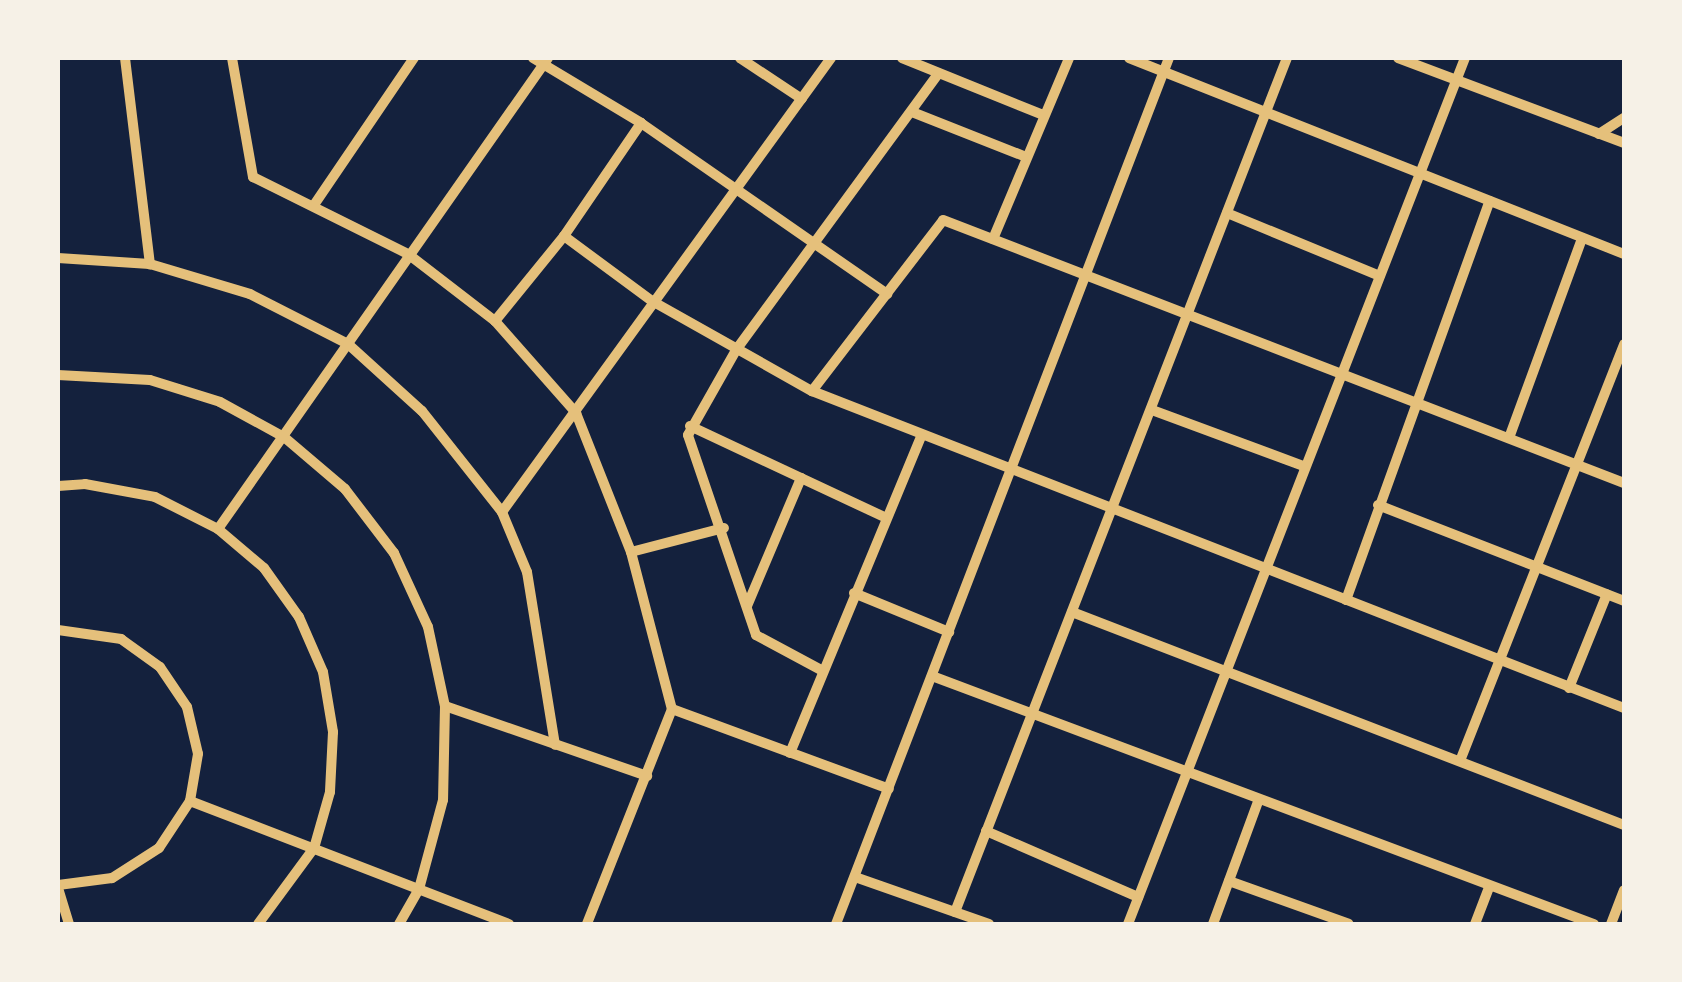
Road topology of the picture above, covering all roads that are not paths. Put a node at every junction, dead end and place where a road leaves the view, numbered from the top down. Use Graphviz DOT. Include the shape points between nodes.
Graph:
graph roads {
  1 [pos="125,58"];
  2 [pos="232,58"];
  3 [pos="414,58"];
  4 [pos="740,58"];
  5 [pos="831,58"];
  6 [pos="902,58"];
  7 [pos="1069,58"];
  8 [pos="1129,58"];
  9 [pos="1169,58"];
  10 [pos="1287,58"];
  11 [pos="1398,58"];
  12 [pos="1465,58"];
  13 [pos="542,59"];
  14 [pos="1164,72"];
  15 [pos="938,73"];
  16 [pos="1456,80"];
  17 [pos="802,99"];
  18 [pos="912,112"];
  19 [pos="1266,112"];
  20 [pos="1043,116"];
  21 [pos="1624,118"];
  22 [pos="641,122"];
  23 [pos="1599,134"];
  24 [pos="1624,143"];
  25 [pos="1026,157"];
  26 [pos="1420,173"];
  27 [pos="738,187"];
  28 [pos="1490,201"];
  29 [pos="314,204"];
  30 [pos="1227,213"];
  31 [pos="564,236"];
  32 [pos="1582,238"];
  33 [pos="993,239"];
  34 [pos="814,243"];
  35 [pos="408,254"];
  36 [pos="1624,254"];
  37 [pos="58,258"];
  38 [pos="150,264"];
  39 [pos="1086,276"];
  40 [pos="1380,276"];
  41 [pos="888,294"];
  42 [pos="652,301"];
  43 [pos="1188,313"];
  44 [pos="495,321"];
  45 [pos="348,344"];
  46 [pos="1624,344"];
  47 [pos="736,350"];
  48 [pos="1342,373"];
  49 [pos="58,374"];
  50 [pos="812,391"];
  51 [pos="1416,402"];
  52 [pos="1152,410"];
  53 [pos="576,414"];
  54 [pos="690,426"];
  55 [pos="922,435"];
  56 [pos="284,437"];
  57 [pos="1510,438"];
  58 [pos="1577,464"];
  59 [pos="1303,466"];
  60 [pos="1011,470"];
  61 [pos="802,478"];
  62 [pos="1624,483"];
  63 [pos="58,486"];
  64 [pos="1378,505"];
  65 [pos="1112,506"];
  66 [pos="502,512"];
  67 [pos="886,518"];
  68 [pos="724,528"];
  69 [pos="218,529"];
  70 [pos="631,552"];
  71 [pos="1537,566"];
  72 [pos="1265,570"];
  73 [pos="854,593"];
  74 [pos="1607,594"];
  75 [pos="1346,600"];
  76 [pos="1624,601"];
  77 [pos="746,607"];
  78 [pos="1072,612"];
  79 [pos="58,630"];
  80 [pos="949,632"];
  81 [pos="1499,661"];
  82 [pos="823,671"];
  83 [pos="1226,671"];
  84 [pos="932,676"];
  85 [pos="1569,688"];
  86 [pos="445,706"];
  87 [pos="1624,708"];
  88 [pos="672,709"];
  89 [pos="1030,717"];
  90 [pos="555,745"];
  91 [pos="790,753"];
  92 [pos="1460,760"];
  93 [pos="646,776"];
  94 [pos="1186,776"];
  95 [pos="888,789"];
  96 [pos="190,802"];
  97 [pos="1258,802"];
  98 [pos="1624,825"];
  99 [pos="986,832"];
  100 [pos="314,848"];
  101 [pos="855,876"];
  102 [pos="1229,881"];
  103 [pos="58,886"];
  104 [pos="1489,888"];
  105 [pos="419,889"];
  106 [pos="1624,890"];
  107 [pos="1138,897"];
  108 [pos="955,912"];
  109 [pos="68,924"];
  110 [pos="258,924"];
  111 [pos="399,924"];
  112 [pos="509,924"];
  113 [pos="587,924"];
  114 [pos="836,924"];
  115 [pos="989,924"];
  116 [pos="1130,924"];
  117 [pos="1213,924"];
  118 [pos="1349,924"];
  119 [pos="1476,924"];
  120 [pos="1594,924"];
  121 [pos="1611,924"];
  1 -- 38 [label="street"];
  2 -- 29 [label="street" via="250,172"];
  3 -- 29 [label="street"];
  4 -- 17 [label="street"];
  5 -- 17 [label="street"];
  6 -- 15 [label="street"];
  7 -- 20 [label="street"];
  8 -- 14 [label="street"];
  9 -- 14 [label="street"];
  10 -- 19 [label="street"];
  11 -- 16 [label="street"];
  12 -- 16 [label="street"];
  13 -- 22 [label="street"];
  13 -- 35 [label="street"];
  14 -- 19 [label="street"];
  14 -- 39 [label="street"];
  15 -- 18 [label="street"];
  15 -- 20 [label="street"];
  16 -- 23 [label="street"];
  16 -- 26 [label="street"];
  17 -- 27 [label="street"];
  18 -- 25 [label="street"];
  18 -- 34 [label="street"];
  19 -- 26 [label="street"];
  19 -- 30 [label="street"];
  20 -- 25 [label="street"];
  21 -- 23 [label="street"];
  22 -- 27 [label="street"];
  22 -- 31 [label="street"];
  23 -- 24 [label="street"];
  25 -- 33 [label="street"];
  26 -- 28 [label="street"];
  26 -- 40 [label="street"];
  27 -- 34 [label="street"];
  27 -- 42 [label="street"];
  28 -- 32 [label="street"];
  28 -- 51 [label="street"];
  29 -- 35 [label="street"];
  30 -- 40 [label="street"];
  30 -- 43 [label="street"];
  31 -- 42 [label="street"];
  31 -- 44 [label="street"];
  32 -- 36 [label="street"];
  32 -- 57 [label="street"];
  33 -- 39 [label="street"];
  33 -- 41 [label="street" via="943,220"];
  34 -- 41 [label="street"];
  34 -- 47 [label="street"];
  35 -- 44 [label="street"];
  35 -- 45 [label="street"];
  37 -- 38 [label="street"];
  38 -- 45 [label="street" via="250,294"];
  39 -- 43 [label="street"];
  39 -- 60 [label="street"];
  40 -- 48 [label="street"];
  41 -- 50 [label="street"];
  42 -- 47 [label="street"];
  42 -- 53 [label="street"];
  43 -- 48 [label="street"];
  43 -- 52 [label="street"];
  44 -- 53 [label="street"];
  45 -- 56 [label="street"];
  45 -- 66 [label="street" via="422,411"];
  46 -- 58 [label="street"];
  47 -- 50 [label="street"];
  47 -- 54 [label="street"];
  48 -- 51 [label="street"];
  48 -- 59 [label="street"];
  49 -- 56 [label="street" via="150,380 220,402"];
  50 -- 55 [label="street"];
  51 -- 57 [label="street"];
  51 -- 64 [label="street"];
  52 -- 59 [label="street"];
  52 -- 65 [label="street"];
  53 -- 66 [label="street"];
  53 -- 70 [label="street"];
  54 -- 61 [label="street"];
  54 -- 68 [label="street" via="691,446"];
  55 -- 60 [label="street"];
  55 -- 67 [label="street"];
  56 -- 69 [label="street"];
  56 -- 86 [label="street" via="345,489 394,553 428,627"];
  57 -- 58 [label="street"];
  58 -- 62 [label="street"];
  58 -- 71 [label="street"];
  59 -- 72 [label="street"];
  60 -- 65 [label="street"];
  60 -- 80 [label="street"];
  61 -- 67 [label="street"];
  61 -- 77 [label="street"];
  63 -- 69 [label="street" via="84,484 155,498"];
  64 -- 71 [label="street"];
  64 -- 75 [label="street"];
  65 -- 72 [label="street"];
  65 -- 78 [label="street"];
  66 -- 90 [label="street" via="527,572"];
  67 -- 73 [label="street"];
  68 -- 70 [label="street"];
  68 -- 77 [label="street"];
  69 -- 100 [label="street" via="264,568 299,617 323,672 333,732 330,792"];
  70 -- 88 [label="street"];
  71 -- 74 [label="street"];
  71 -- 81 [label="street"];
  72 -- 75 [label="street"];
  72 -- 83 [label="street"];
  73 -- 80 [label="street"];
  73 -- 82 [label="street"];
  74 -- 76 [label="street"];
  74 -- 85 [label="street"];
  75 -- 81 [label="street"];
  77 -- 82 [label="street" via="756,636 768,646"];
  78 -- 83 [label="street"];
  78 -- 89 [label="street"];
  79 -- 96 [label="street" via="121,639 176,686 196,742"];
  80 -- 84 [label="street"];
  81 -- 85 [label="street"];
  81 -- 92 [label="street"];
  82 -- 91 [label="street"];
  83 -- 92 [label="street"];
  83 -- 94 [label="street"];
  84 -- 89 [label="street"];
  84 -- 95 [label="street"];
  85 -- 87 [label="street"];
  86 -- 90 [label="street"];
  86 -- 105 [label="street" via="444,800"];
  88 -- 91 [label="street"];
  88 -- 93 [label="street"];
  89 -- 94 [label="street"];
  89 -- 99 [label="street"];
  90 -- 93 [label="street"];
  91 -- 95 [label="street"];
  92 -- 98 [label="street"];
  93 -- 113 [label="street"];
  94 -- 97 [label="street"];
  94 -- 107 [label="street"];
  95 -- 101 [label="street"];
  96 -- 100 [label="street"];
  96 -- 103 [label="street" via="177,826 137,866 112,878"];
  97 -- 102 [label="street"];
  97 -- 104 [label="street"];
  99 -- 107 [label="street"];
  99 -- 108 [label="street"];
  100 -- 105 [label="street"];
  100 -- 110 [label="street"];
  101 -- 108 [label="street"];
  101 -- 114 [label="street"];
  102 -- 117 [label="street"];
  102 -- 118 [label="street"];
  103 -- 109 [label="street"];
  104 -- 119 [label="street"];
  104 -- 120 [label="street"];
  105 -- 111 [label="street"];
  105 -- 112 [label="street"];
  106 -- 121 [label="street"];
  107 -- 116 [label="street"];
  108 -- 115 [label="street"];
}
